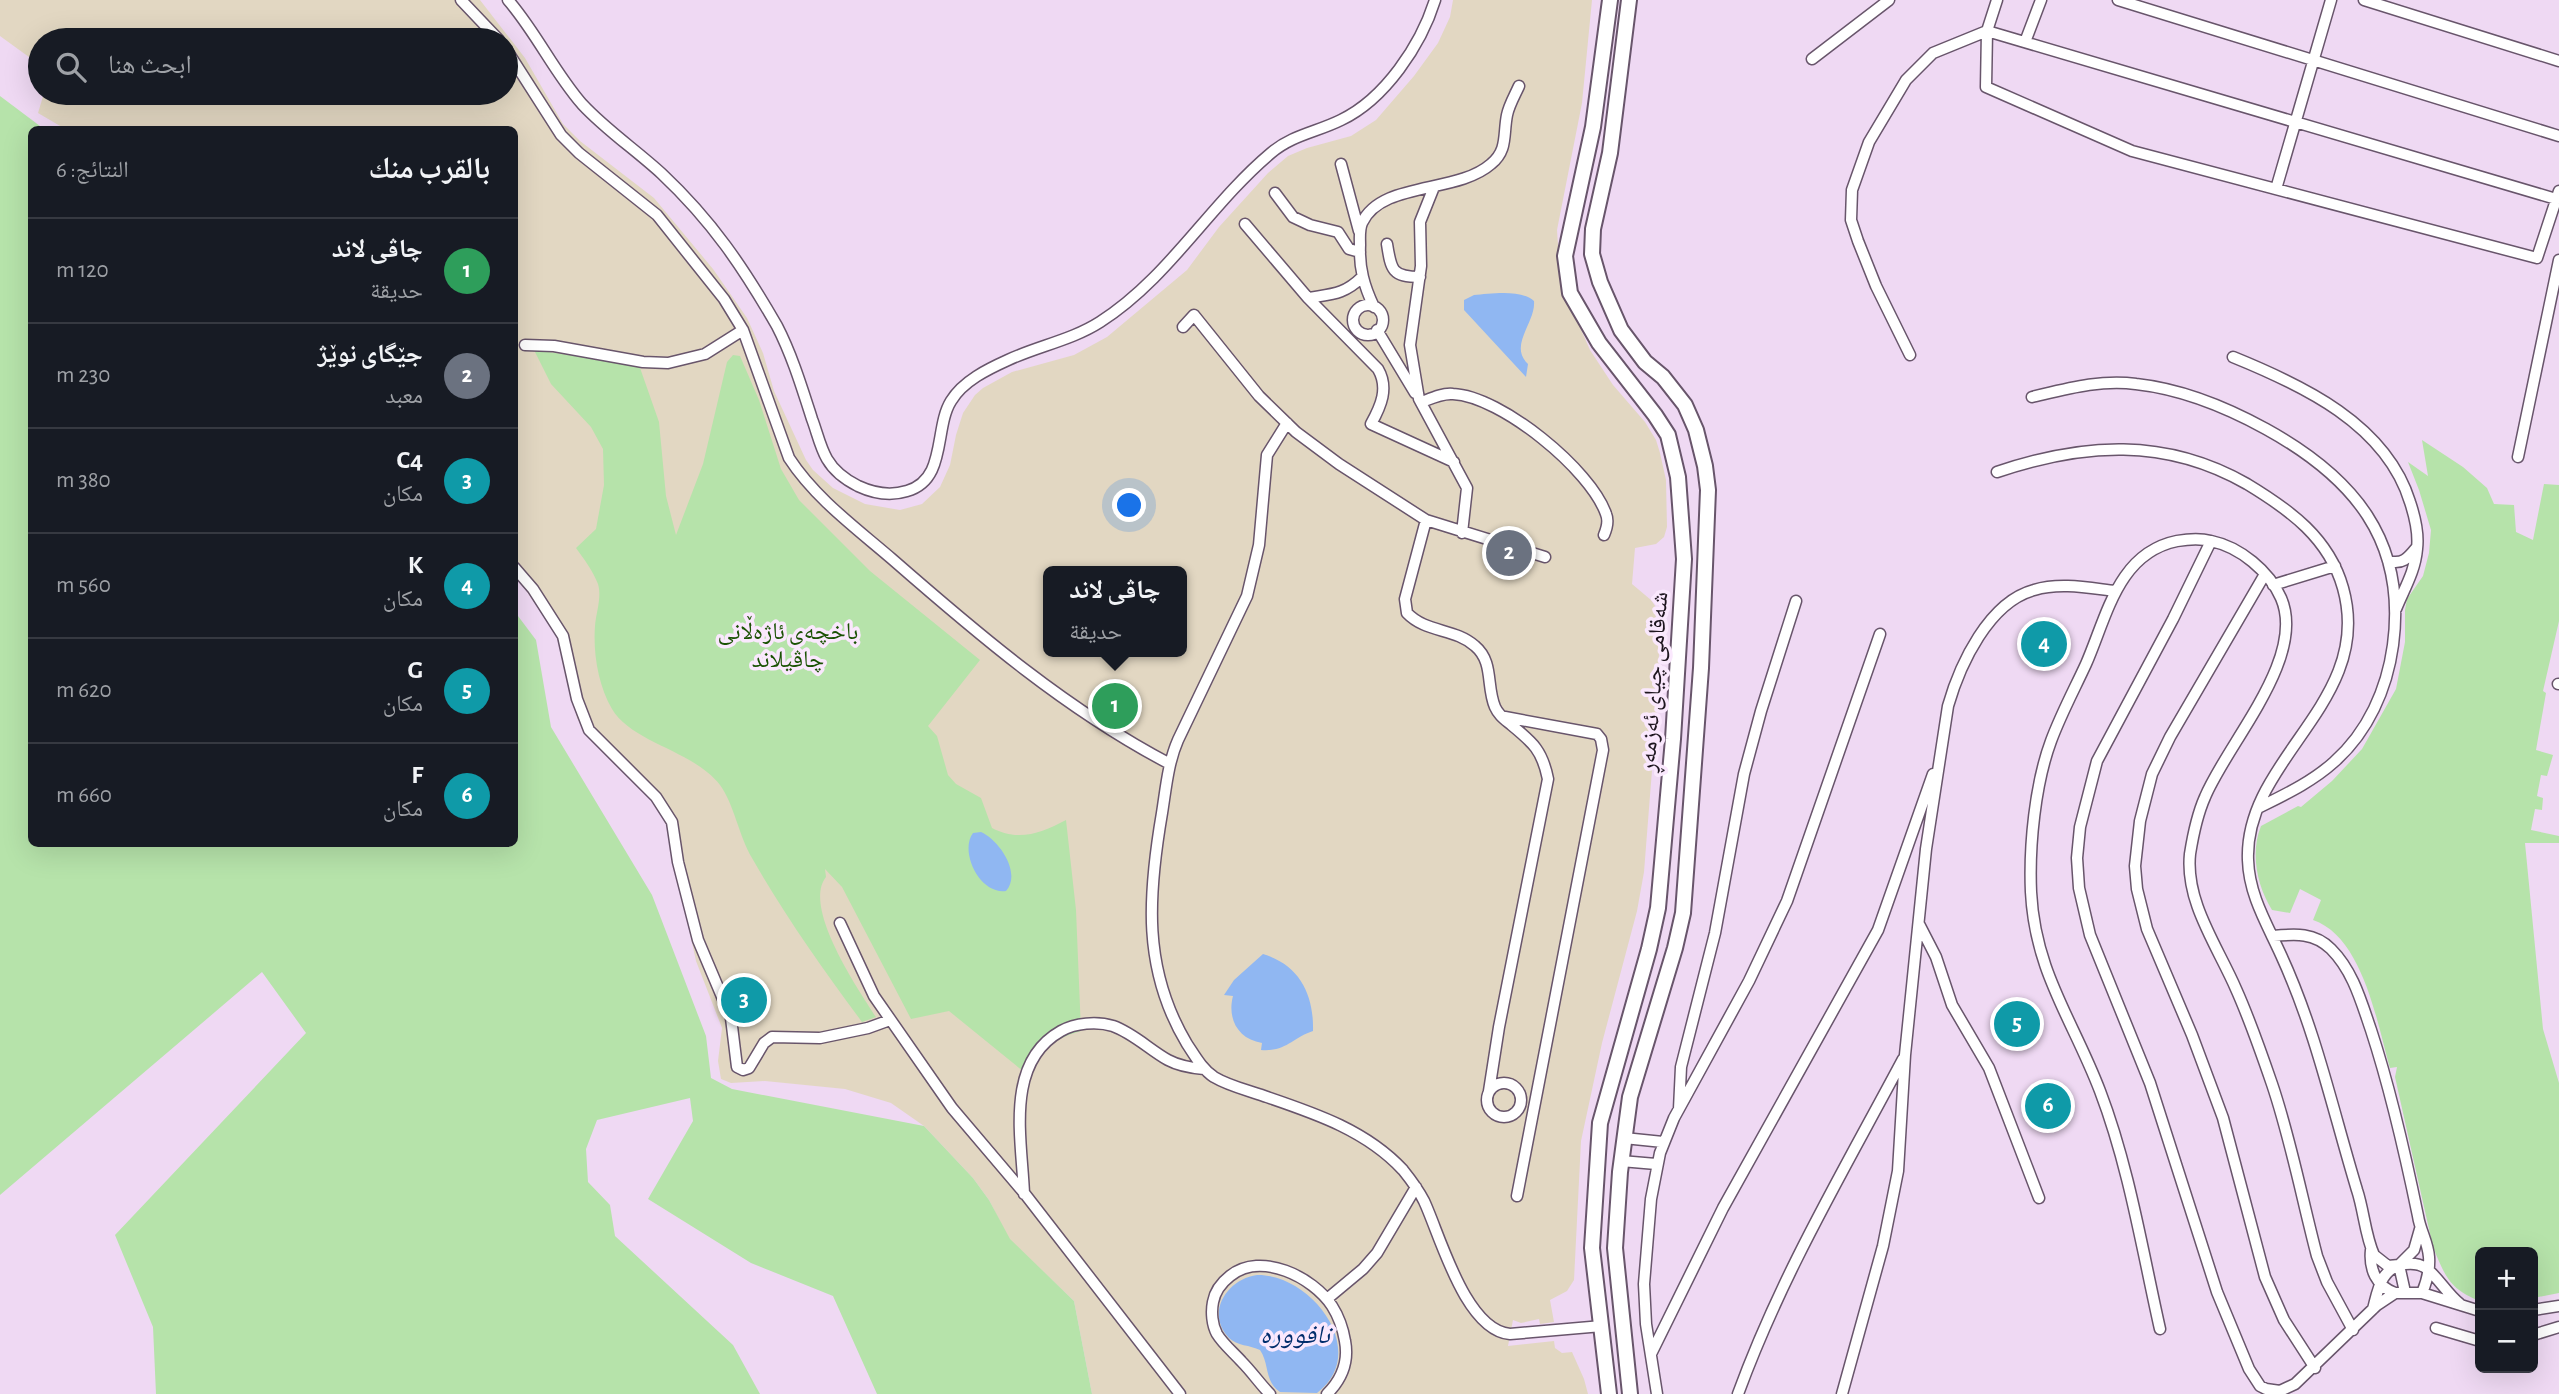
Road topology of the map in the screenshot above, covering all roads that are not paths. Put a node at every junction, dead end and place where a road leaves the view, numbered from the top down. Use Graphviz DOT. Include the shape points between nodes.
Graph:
graph roads {
  1 [pos="461,0"];
  2 [pos="508,0"];
  3 [pos="1435,0"];
  4 [pos="1610,0"];
  5 [pos="1629,0"];
  6 [pos="1889,0"];
  7 [pos="1997,0"];
  8 [pos="2041,0"];
  9 [pos="2118,0"];
  10 [pos="2331,0"];
  11 [pos="2364,0"];
  12 [pos="488,28"];
  13 [pos="1987,32"];
  14 [pos="2025,42"];
  15 [pos="1812,59"];
  16 [pos="2313,60"];
  17 [pos="2559,61"];
  18 [pos="518,68"];
  19 [pos="1520,86"];
  20 [pos="2295,122"];
  21 [pos="2559,136"];
  22 [pos="1341,164"];
  23 [pos="1434,187"];
  24 [pos="2276,189"];
  25 [pos="1275,193"];
  26 [pos="2558,195"];
  27 [pos="1245,224"];
  28 [pos="1360,234"];
  29 [pos="1387,244"];
  30 [pos="1360,252"];
  31 [pos="2559,260"];
  32 [pos="1362,277"];
  33 [pos="1420,277"];
  34 [pos="1308,298"];
  35 [pos="1374,307"];
  36 [pos="1183,327"];
  37 [pos="743,330"];
  38 [pos="1377,330"];
  39 [pos="525,345"];
  40 [pos="1910,355"];
  41 [pos="2233,357"];
  42 [pos="2032,397"];
  43 [pos="1421,400"];
  44 [pos="1287,424"];
  45 [pos="2518,457"];
  46 [pos="1454,463"];
  47 [pos="1997,472"];
  48 [pos="1426,520"];
  49 [pos="1462,533"];
  50 [pos="1604,535"];
  51 [pos="2211,541"];
  52 [pos="2418,547"];
  53 [pos="1545,557"];
  54 [pos="2388,561"];
  55 [pos="2335,566"];
  56 [pos="518,572"];
  57 [pos="2265,574"];
  58 [pos="2273,585"];
  59 [pos="2115,591"];
  60 [pos="1796,601"];
  61 [pos="2395,612"];
  62 [pos="1880,634"];
  63 [pos="1501,716"];
  64 [pos="1940,754"];
  65 [pos="1170,764"];
  66 [pos="2258,808"];
  67 [pos="840,923"];
  68 [pos="1918,923"];
  69 [pos="2272,936"];
  70 [pos="890,1020"];
  71 [pos="1905,1055"];
  72 [pos="1204,1069"];
  73 [pos="1489,1091"];
  74 [pos="1679,1109"];
  75 [pos="1624,1138"];
  76 [pos="1663,1142"];
  77 [pos="1621,1161"];
  78 [pos="1657,1164"];
  79 [pos="1416,1187"];
  80 [pos="1024,1195"];
  81 [pos="1517,1196"];
  82 [pos="2039,1198"];
  83 [pos="2420,1229"];
  84 [pos="2371,1250"];
  85 [pos="2399,1265"];
  86 [pos="2429,1270"];
  87 [pos="2380,1283"];
  88 [pos="2400,1292"];
  89 [pos="2422,1293"];
  90 [pos="1327,1299"];
  91 [pos="2460,1305"];
  92 [pos="2559,1306"];
  93 [pos="2538,1309"];
  94 [pos="2477,1310"];
  95 [pos="2372,1311"];
  96 [pos="1602,1326"];
  97 [pos="2559,1327"];
  98 [pos="2436,1328"];
  99 [pos="2160,1329"];
  100 [pos="2353,1330"];
  101 [pos="2538,1333"];
  102 [pos="2475,1340"];
  103 [pos="1650,1354"];
  104 [pos="2315,1368"];
  105 [pos="1180,1394"];
  106 [pos="1270,1394"];
  107 [pos="1327,1394"];
  108 [pos="1609,1394"];
  109 [pos="1630,1394"];
  110 [pos="1657,1394"];
  111 [pos="1738,1394"];
  112 [pos="1842,1394"];
  1 -- 12 [label="street"];
  2 -- 3 [label="street" via="582,103 686,197 735,255 780,332 833,468 858,486 891,494 914,489 930,472 947,409 962,388 996,365 1086,330 1136,295 1270,154 1291,139 1350,116 1370,100 1411,49"];
  4 -- 96 [label="main road, شەقامی چیای ئەزمەڕ" via="1593,127 1565,256 1570,293 1599,343 1668,435 1678,477 1684,573 1659,900 1600,1123 1592,1248"];
  5 -- 75 [label="main road, شەقامی چیای ئەزمەڕ" via="1610,153 1593,229 1594,268 1621,330 1685,405 1702,448 1708,490 1701,668 1683,913 1630,1097"];
  6 -- 15 [label="street"];
  7 -- 13 [label="street"];
  8 -- 14 [label="street"];
  9 -- 16 [label="street"];
  10 -- 16 [label="street"];
  11 -- 17 [label="street"];
  13 -- 14 [label="street"];
  13 -- 24 [label="street" via="1986,87 2132,151"];
  13 -- 40 [label="street" via="1933,53 1906,80 1869,142 1852,190 1851,219 1858,241"];
  14 -- 20 [label="street"];
  16 -- 20 [label="street"];
  16 -- 21 [label="street"];
  18 -- 37 [label="street" via="561,135 657,215 703,270"];
  19 -- 23 [label="street" via="1507,112 1504,146 1497,159 1472,177"];
  20 -- 24 [label="street"];
  20 -- 26 [label="street"];
  22 -- 28 [label="street"];
  23 -- 28 [label="street" via="1408,191 1382,204 1362,222"];
  23 -- 33 [label="street" via="1420,222"];
  24 -- 26 [label="street" via="2537,258"];
  25 -- 30 [label="street" via="1293,217 1334,229 1349,249"];
  27 -- 34 [label="street"];
  28 -- 30 [label="street"];
  29 -- 33 [label="street" via="1394,272"];
  30 -- 32 [label="street"];
  31 -- 45 [label="street"];
  32 -- 34 [label="street" via="1346,291"];
  32 -- 35 [label="street"];
  33 -- 43 [label="street" via="1410,345"];
  34 -- 46 [label="street" via="1381,374 1383,396 1371,424"];
  35 -- 38 [label="street" via="1382,320"];
  35 -- 38 [label="street" via="1358,309 1353,322 1362,333"];
  36 -- 44 [label="street" via="1194,315"];
  37 -- 39 [label="street" via="705,354 668,362"];
  37 -- 65 [label="street" via="789,458 813,489 1023,669 1129,742"];
  38 -- 43 [label="street"];
  41 -- 52 [label="street" via="2315,397 2382,449 2406,489"];
  42 -- 54 [label="street" via="2081,385 2135,383 2192,396 2240,416 2305,451 2340,480 2368,515"];
  43 -- 46 [label="street"];
  43 -- 50 [label="street" via="1462,395 1535,431 1593,493 1606,514"];
  44 -- 48 [label="street"];
  44 -- 65 [label="street" via="1268,456 1259,545 1247,596"];
  46 -- 49 [label="street" via="1467,488"];
  47 -- 55 [label="street" via="2088,449 2178,457 2234,477 2291,512 2325,548"];
  48 -- 49 [label="street"];
  48 -- 63 [label="street" via="1405,599 1407,613 1419,624 1465,638 1481,651 1494,706"];
  49 -- 53 [label="street"];
  51 -- 57 [label="street" via="2239,552"];
  51 -- 59 [label="street" via="2184,540 2154,549 2135,564"];
  51 -- 104 [label="street" via="2097,761 2080,827 2079,888 2090,935 2134,1041 2217,1292 2249,1369 2260,1386 2272,1391 2287,1389"];
  52 -- 54 [label="street" via="2402,563"];
  52 -- 61 [label="street"];
  54 -- 61 [label="street"];
  55 -- 58 [label="street"];
  55 -- 66 [label="street" via="2347,603 2347,641 2341,665"];
  56 -- 70 [label="street" via="563,636 589,730 668,815 696,932 730,1018 737,1066 749,1068 772,1037 820,1038"];
  57 -- 58 [label="street"];
  57 -- 104 [label="street" via="2152,774 2135,866 2147,929 2223,1118 2265,1277 2284,1320"];
  58 -- 100 [label="street" via="2287,620 2285,649 2204,799 2189,863 2202,918 2249,1019 2274,1090 2317,1256"];
  59 -- 64 [label="street" via="2053,587 2013,599 1989,623 1964,662 1948,706"];
  59 -- 99 [label="street" via="2049,746 2034,830 2031,894 2046,972 2099,1088 2127,1178"];
  60 -- 74 [label="street" via="1744,774 1715,933 1681,1067"];
  61 -- 66 [label="street" via="2384,682 2359,734 2320,773"];
  62 -- 74 [label="street" via="1779,919"];
  63 -- 73 [label="street" via="1535,744 1548,779"];
  63 -- 81 [label="street" via="1593,733 1603,746"];
  64 -- 68 [label="street"];
  64 -- 103 [label="street" via="1878,930 1723,1208"];
  65 -- 72 [label="street" via="1155,858 1153,944 1166,1002"];
  66 -- 69 [label="street" via="2249,838 2249,876"];
  67 -- 70 [label="street"];
  68 -- 71 [label="street"];
  68 -- 82 [label="street" via="1936,957 1952,1005 1989,1068"];
  69 -- 83 [label="street" via="2310,935 2322,941 2350,973 2381,1059"];
  69 -- 84 [label="street" via="2312,1033"];
  70 -- 80 [label="street" via="951,1108"];
  71 -- 111 [label="street" via="1786,1278"];
  71 -- 112 [label="street" via="1898,1171 1877,1269"];
  72 -- 79 [label="street" via="1225,1082 1324,1117 1359,1135 1388,1156"];
  72 -- 80 [label="street" via="1169,1061 1122,1030 1106,1025 1072,1027 1052,1037 1031,1059 1022,1088"];
  74 -- 76 [label="street"];
  75 -- 76 [label="street"];
  75 -- 77 [label="main road, شەقامی چیای ئەزمەڕ"];
  76 -- 78 [label="street"];
  77 -- 78 [label="street"];
  77 -- 109 [label="main road, شەقامی چیای ئەزمەڕ" via="1615,1248"];
  78 -- 103 [label="street" via="1644,1284"];
  79 -- 90 [label="street" via="1377,1253"];
  79 -- 96 [label="street" via="1449,1267 1470,1302 1496,1330 1510,1334"];
  80 -- 105 [label="street"];
  83 -- 85 [label="street" via="2414,1250"];
  83 -- 86 [label="street"];
  84 -- 85 [label="street" via="2382,1264"];
  84 -- 87 [label="street" via="2371,1268"];
  85 -- 86 [label="street" via="2417,1264"];
  85 -- 87 [label="street"];
  85 -- 88 [label="street"];
  86 -- 89 [label="street"];
  86 -- 91 [label="street"];
  87 -- 88 [label="street"];
  87 -- 95 [label="street"];
  88 -- 89 [label="street"];
  88 -- 95 [label="street"];
  89 -- 91 [label="street"];
  90 -- 106 [label="street" via="1299,1278 1270,1266 1241,1269 1218,1289 1212,1306 1215,1331"];
  90 -- 107 [label="street" via="1342,1325 1346,1357 1339,1381"];
  91 -- 94 [label="street"];
  92 -- 93 [label="street"];
  95 -- 100 [label="street"];
  96 -- 108 [label="main road, شەقامی چیای ئەزمەڕ"];
  97 -- 101 [label="street"];
  98 -- 102 [label="street"];
  100 -- 104 [label="street"];
  103 -- 110 [label="street"];
}
